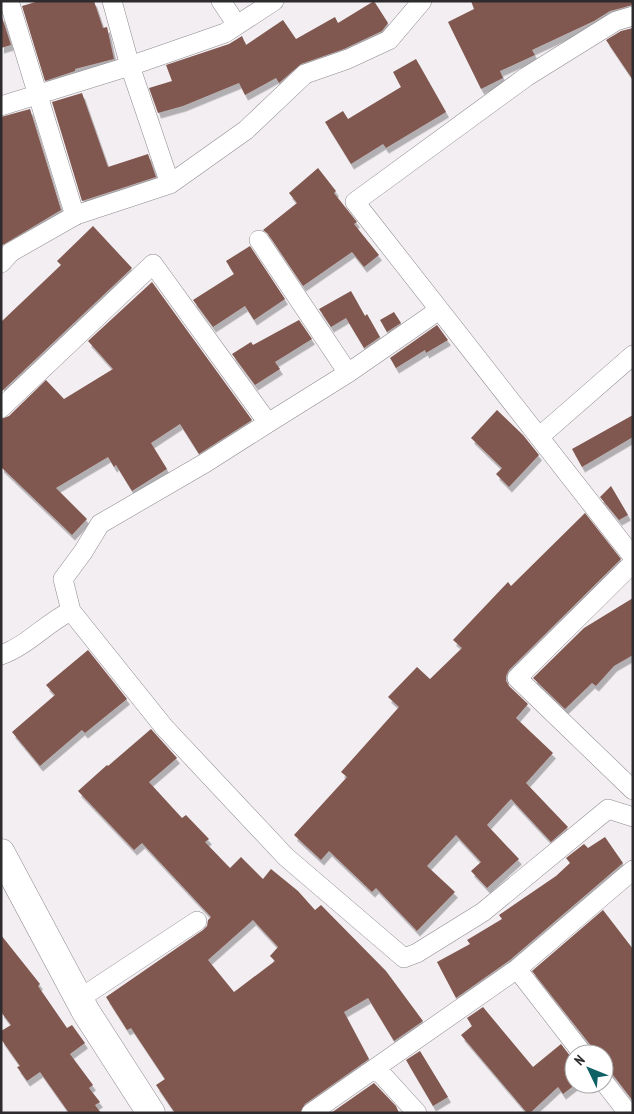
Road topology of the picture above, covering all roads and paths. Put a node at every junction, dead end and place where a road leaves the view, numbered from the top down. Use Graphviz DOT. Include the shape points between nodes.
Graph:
graph roads {
  1 [pos="9,1"];
  2 [pos="112,1"];
  3 [pos="221,1"];
  4 [pos="274,1"];
  5 [pos="422,1"];
  6 [pos="633,16"];
  7 [pos="237,25"];
  8 [pos="130,66"];
  9 [pos="38,94"];
  10 [pos="1,106"];
  11 [pos="170,184"];
  12 [pos="75,216"];
  13 [pos="259,240"];
  14 [pos="1,264"];
  15 [pos="440,310"];
  16 [pos="633,355"];
  17 [pos="348,373"];
  18 [pos="1,408"];
  19 [pos="268,423"];
  20 [pos="539,437"];
  21 [pos="633,557"];
  22 [pos="633,563"];
  23 [pos="71,611"];
  24 [pos="1,656"];
  25 [pos="633,790"];
  26 [pos="633,817"];
  27 [pos="1,853"];
  28 [pos="633,870"];
  29 [pos="197,921"];
  30 [pos="517,969"];
  31 [pos="78,999"];
  32 [pos="575,1044"];
  33 [pos="376,1068"];
  34 [pos="613,1094"];
  35 [pos="151,1113"];
  36 [pos="311,1113"];
  37 [pos="417,1113"];
  38 [pos="628,1113"];
  1 -- 9 [label="street"];
  2 -- 8 [label="street"];
  3 -- 7 [label="street"];
  4 -- 7 [label="street"];
  5 -- 11 [label="street" via="389,40 305,74 246,130"];
  6 -- 15 [label="street" via="616,21 526,77 355,202"];
  7 -- 8 [label="street" via="225,33"];
  8 -- 9 [label="street"];
  8 -- 11 [label="street"];
  9 -- 10 [label="street"];
  9 -- 12 [label="street"];
  11 -- 12 [label="street"];
  12 -- 14 [label="street" via="11,252"];
  13 -- 17 [label="street"];
  15 -- 17 [label="street"];
  15 -- 20 [label="street"];
  16 -- 20 [label="street"];
  17 -- 19 [label="street"];
  18 -- 19 [label="street" via="153,264"];
  19 -- 23 [label="street" via="100,524 63,579"];
  20 -- 21 [label="street"];
  22 -- 25 [label="street" via="517,678"];
  23 -- 24 [label="street"];
  23 -- 26 [label="street" via="164,728 286,857 404,958 483,912 608,809"];
  27 -- 31 [label="main road"];
  28 -- 30 [label="street"];
  29 -- 31 [label="street"];
  30 -- 32 [label="street"];
  30 -- 33 [label="street"];
  31 -- 35 [label="main road"];
  33 -- 36 [label="street"];
  33 -- 37 [label="street"];
  34 -- 38 [label="street"];
}
